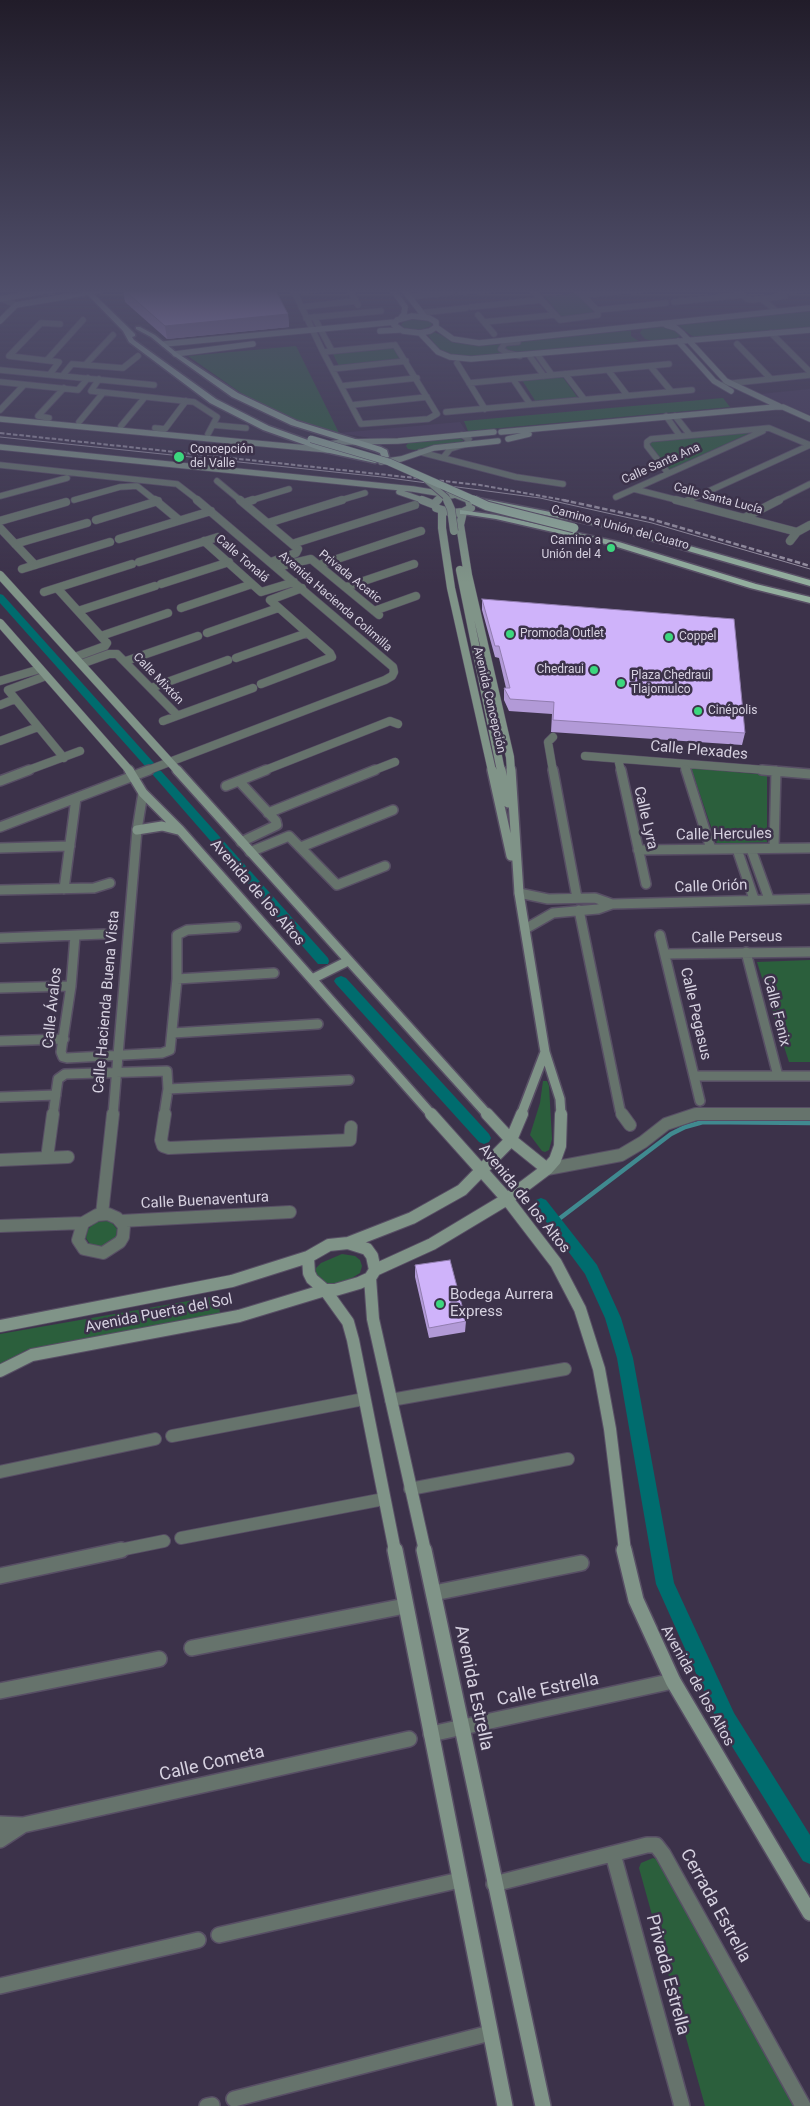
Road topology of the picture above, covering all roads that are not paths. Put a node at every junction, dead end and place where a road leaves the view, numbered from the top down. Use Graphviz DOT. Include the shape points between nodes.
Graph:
graph roads {
  1 [pos="22,387"];
  2 [pos="54,387"];
  3 [pos="82,387"];
  4 [pos="92,387"];
  5 [pos="194,387"];
  6 [pos="204,387"];
  7 [pos="216,387"];
  8 [pos="224,387"];
  9 [pos="343,387"];
  10 [pos="422,387"];
  11 [pos="472,387"];
  12 [pos="519,387"];
  13 [pos="575,387"];
  14 [pos="621,387"];
  15 [pos="668,387"];
  16 [pos="725,387"];
  17 [pos="738,387"];
  18 [pos="64,388"];
  19 [pos="692,390"];
  20 [pos="671,391"];
  21 [pos="103,393"];
  22 [pos="145,396"];
  23 [pos="627,396"];
  24 [pos="427,397"];
  25 [pos="584,399"];
  26 [pos="186,401"];
  27 [pos="530,404"];
  28 [pos="352,405"];
  29 [pos="767,407"];
  30 [pos="782,408"];
  31 [pos="485,409"];
  32 [pos="0,410"];
  33 [pos="446,412"];
  34 [pos="48,418"];
  35 [pos="678,418"];
  36 [pos="0,419"];
  37 [pos="668,419"];
  38 [pos="810,419"];
  39 [pos="79,422"];
  40 [pos="213,425"];
  41 [pos="121,426"];
  42 [pos="810,426"];
  43 [pos="155,428"];
  44 [pos="246,428"];
  45 [pos="769,428"];
  46 [pos="498,432"];
  47 [pos="208,434"];
  48 [pos="690,434"];
  49 [pos="462,435"];
  50 [pos="680,436"];
  51 [pos="292,438"];
  52 [pos="508,439"];
  53 [pos="314,440"];
  54 [pos="498,441"];
  55 [pos="356,442"];
  56 [pos="466,444"];
  57 [pos="810,445"];
  58 [pos="283,446"];
  59 [pos="397,446"];
  60 [pos="0,447"];
  61 [pos="295,448"];
  62 [pos="328,450"];
  63 [pos="420,452"];
  64 [pos="409,456"];
  65 [pos="443,458"];
  66 [pos="375,461"];
  67 [pos="0,465"];
  68 [pos="668,473"];
  69 [pos="67,478"];
  70 [pos="426,480"];
  71 [pos="217,481"];
  72 [pos="563,484"];
  73 [pos="810,484"];
  74 [pos="363,485"];
  75 [pos="634,488"];
  76 [pos="288,490"];
  77 [pos="366,493"];
  78 [pos="0,496"];
  79 [pos="449,496"];
  80 [pos="465,497"];
  81 [pos="616,497"];
  82 [pos="158,501"];
  83 [pos="686,502"];
  84 [pos="244,503"];
  85 [pos="415,505"];
  86 [pos="435,506"];
  87 [pos="211,510"];
  88 [pos="442,511"];
  89 [pos="463,512"];
  90 [pos="744,518"];
  91 [pos="96,520"];
  92 [pos="180,520"];
  93 [pos="0,521"];
  94 [pos="87,523"];
  95 [pos="268,523"];
  96 [pos="810,525"];
  97 [pos="576,526"];
  98 [pos="0,528"];
  99 [pos="421,531"];
  100 [pos="797,532"];
  101 [pos="218,537"];
  102 [pos="118,539"];
  103 [pos="204,541"];
  104 [pos="790,541"];
  105 [pos="110,542"];
  106 [pos="15,544"];
  107 [pos="292,544"];
  108 [pos="229,562"];
  109 [pos="271,562"];
  110 [pos="414,564"];
  111 [pos="35,565"];
  112 [pos="320,565"];
  113 [pos="277,568"];
  114 [pos="22,569"];
  115 [pos="0,575"];
  116 [pos="294,582"];
  117 [pos="810,583"];
  118 [pos="252,584"];
  119 [pos="346,587"];
  120 [pos="56,588"];
  121 [pos="302,588"];
  122 [pos="810,588"];
  123 [pos="44,592"];
  124 [pos="810,594"];
  125 [pos="416,596"];
  126 [pos="810,600"];
  127 [pos="181,608"];
  128 [pos="278,608"];
  129 [pos="78,610"];
  130 [pos="168,612"];
  131 [pos="0,622"];
  132 [pos="207,633"];
  133 [pos="308,633"];
  134 [pos="101,636"];
  135 [pos="198,636"];
  136 [pos="75,657"];
  137 [pos="126,661"];
  138 [pos="81,664"];
  139 [pos="43,672"];
  140 [pos="0,681"];
  141 [pos="151,688"];
  142 [pos="15,699"];
  143 [pos="0,705"];
  144 [pos="177,716"];
  145 [pos="163,722"];
  146 [pos="398,724"];
  147 [pos="38,727"];
  148 [pos="553,736"];
  149 [pos="0,741"];
  150 [pos="80,751"];
  151 [pos="585,756"];
  152 [pos="64,758"];
  153 [pos="618,759"];
  154 [pos="395,762"];
  155 [pos="168,763"];
  156 [pos="684,764"];
  157 [pos="776,771"];
  158 [pos="810,774"];
  159 [pos="134,776"];
  160 [pos="0,781"];
  161 [pos="239,781"];
  162 [pos="226,786"];
  163 [pos="143,793"];
  164 [pos="76,798"];
  165 [pos="393,810"];
  166 [pos="268,813"];
  167 [pos="0,827"];
  168 [pos="138,830"];
  169 [pos="180,830"];
  170 [pos="241,842"];
  171 [pos="515,844"];
  172 [pos="70,846"];
  173 [pos="302,847"];
  174 [pos="0,848"];
  175 [pos="751,848"];
  176 [pos="774,848"];
  177 [pos="810,848"];
  178 [pos="710,849"];
  179 [pos="737,849"];
  180 [pos="638,850"];
  181 [pos="250,852"];
  182 [pos="385,866"];
  183 [pos="110,883"];
  184 [pos="646,884"];
  185 [pos="64,889"];
  186 [pos="0,890"];
  187 [pos="519,893"];
  188 [pos="577,898"];
  189 [pos="769,898"];
  190 [pos="754,899"];
  191 [pos="809,901"];
  192 [pos="612,904"];
  193 [pos="579,910"];
  194 [pos="236,927"];
  195 [pos="525,929"];
  196 [pos="104,934"];
  197 [pos="660,935"];
  198 [pos="76,936"];
  199 [pos="0,938"];
  200 [pos="746,952"];
  201 [pos="810,952"];
  202 [pos="665,954"];
  203 [pos="348,961"];
  204 [pos="274,973"];
  205 [pos="177,979"];
  206 [pos="312,979"];
  207 [pos="71,986"];
  208 [pos="0,988"];
  209 [pos="318,1024"];
  210 [pos="173,1033"];
  211 [pos="64,1039"];
  212 [pos="0,1041"];
  213 [pos="545,1052"];
  214 [pos="119,1054"];
  215 [pos="117,1071"];
  216 [pos="694,1076"];
  217 [pos="778,1076"];
  218 [pos="810,1076"];
  219 [pos="349,1080"];
  220 [pos="168,1088"];
  221 [pos="56,1095"];
  222 [pos="0,1097"];
  223 [pos="700,1101"];
  224 [pos="810,1114"];
  225 [pos="630,1125"];
  226 [pos="351,1127"];
  227 [pos="511,1140"];
  228 [pos="68,1157"];
  229 [pos="47,1158"];
  230 [pos="0,1160"];
  231 [pos="547,1169"];
  232 [pos="482,1171"];
  233 [pos="507,1199"];
  234 [pos="290,1212"];
  235 [pos="102,1214"];
  236 [pos="121,1221"];
  237 [pos="83,1223"];
  238 [pos="0,1226"];
  239 [pos="348,1243"];
  240 [pos="308,1258"];
  241 [pos="373,1274"];
  242 [pos="325,1290"];
  243 [pos="0,1326"];
  244 [pos="565,1369"];
  245 [pos="0,1371"];
  246 [pos="364,1400"];
  247 [pos="391,1400"];
  248 [pos="172,1436"];
  249 [pos="155,1439"];
  250 [pos="568,1459"];
  251 [pos="0,1472"];
  252 [pos="410,1489"];
  253 [pos="384,1499"];
  254 [pos="181,1538"];
  255 [pos="164,1541"];
  256 [pos="581,1563"];
  257 [pos="0,1576"];
  258 [pos="434,1593"];
  259 [pos="405,1606"];
  260 [pos="192,1648"];
  261 [pos="159,1658"];
  262 [pos="673,1681"];
  263 [pos="0,1690"];
  264 [pos="462,1728"];
  265 [pos="431,1734"];
  266 [pos="409,1739"];
  267 [pos="0,1824"];
  268 [pos="23,1825"];
  269 [pos="0,1840"];
  270 [pos="614,1854"];
  271 [pos="460,1880"];
  272 [pos="494,1884"];
  273 [pos="810,1913"];
  274 [pos="218,1935"];
  275 [pos="198,1940"];
  276 [pos="0,1986"];
  277 [pos="490,2033"];
  278 [pos="234,2099"];
  279 [pos="505,2106"];
  280 [pos="543,2106"];
  281 [pos="682,2106"];
  282 [pos="803,2106"];
  1 -- 32 [label="street"];
  2 -- 18 [label="street"];
  3 -- 18 [label="street" via="80,390"];
  4 -- 21 [label="street" via="90,390"];
  5 -- 51 [label="main road" via="213,401"];
  6 -- 53 [label="main road" via="267,422"];
  7 -- 53 [label="main road"];
  8 -- 55 [label="main road" via="294,423"];
  9 -- 28 [label="street"];
  10 -- 24 [label="street"];
  11 -- 31 [label="street"];
  12 -- 27 [label="street"];
  13 -- 25 [label="street"];
  14 -- 23 [label="street"];
  15 -- 20 [label="street"];
  16 -- 29 [label="street"];
  17 -- 30 [label="street"];
  18 -- 34 [label="street" via="38,416"];
  19 -- 20 [label="street"];
  20 -- 23 [label="street"];
  21 -- 22 [label="street"];
  21 -- 39 [label="street"];
  22 -- 26 [label="street"];
  22 -- 41 [label="street"];
  23 -- 25 [label="street"];
  24 -- 28 [label="street"];
  24 -- 28 [label="street" via="436,416 402,422 363,425"];
  25 -- 27 [label="street"];
  26 -- 40 [label="street" via="194,402 217,416"];
  26 -- 43 [label="street" via="166,429"];
  27 -- 31 [label="street"];
  29 -- 30 [label="street"];
  29 -- 35 [label="street"];
  30 -- 38 [label="street"];
  31 -- 33 [label="street"];
  35 -- 37 [label="street"];
  35 -- 42 [label="street" via="774,412"];
  35 -- 48 [label="street"];
  36 -- 58 [label="street"];
  37 -- 46 [label="street"];
  37 -- 50 [label="street"];
  37 -- 52 [label="street" via="527,434"];
  40 -- 44 [label="street"];
  40 -- 47 [label="street"];
  45 -- 48 [label="street"];
  45 -- 57 [label="street"];
  45 -- 68 [label="street, Calle Santa Ana"];
  46 -- 49 [label="street"];
  46 -- 52 [label="street" via="509,435"];
  46 -- 54 [label="street" via="488,437"];
  48 -- 50 [label="street"];
  49 -- 56 [label="street" via="469,439"];
  49 -- 59 [label="street"];
  50 -- 68 [label="street" via="648,442 647,446"];
  51 -- 53 [label="main road"];
  51 -- 58 [label="main road"];
  52 -- 54 [label="street"];
  53 -- 55 [label="street"];
  53 -- 61 [label="street"];
  53 -- 62 [label="main road"];
  53 -- 70 [label="main road, bridge" via="389,462"];
  53 -- 97 [label="main road, Camino a Unión del Cuatro" via="383,454 466,492"];
  54 -- 56 [label="street"];
  55 -- 59 [label="street"];
  55 -- 66 [label="main road" via="384,452 385,458"];
  56 -- 63 [label="street"];
  56 -- 65 [label="street" via="450,449"];
  57 -- 83 [label="street"];
  58 -- 61 [label="street"];
  59 -- 64 [label="street"];
  60 -- 74 [label="street"];
  61 -- 62 [label="street"];
  62 -- 66 [label="main road"];
  63 -- 64 [label="street"];
  63 -- 65 [label="street"];
  64 -- 66 [label="street"];
  65 -- 72 [label="street" via="516,478"];
  67 -- 87 [label="street, Avenida Hacienda Colimilla" via="173,483"];
  68 -- 75 [label="street, Calle Santa Ana"];
  69 -- 78 [label="street"];
  70 -- 97 [label="main road, Camino a Unión del Cuatro, bridge" via="487,506"];
  70 -- 171 [label="street, Avenida Concepción, bridge" via="446,497 451,509 464,591"];
  71 -- 84 [label="street"];
  73 -- 90 [label="street"];
  74 -- 79 [label="street" via="414,489"];
  74 -- 86 [label="street" via="392,490"];
  75 -- 81 [label="street, Calle Santa Ana"];
  75 -- 83 [label="street, Calle Santa Lucía"];
  76 -- 84 [label="street"];
  77 -- 95 [label="street" via="353,494"];
  79 -- 80 [label="street"];
  79 -- 86 [label="street" via="440,498"];
  80 -- 89 [label="street, Avenida Concepción" via="472,505"];
  80 -- 117 [label="main road" via="609,526"];
  82 -- 91 [label="street"];
  82 -- 92 [label="street"];
  82 -- 93 [label="street" via="141,488 125,486"];
  83 -- 90 [label="street, Calle Santa Lucía"];
  84 -- 95 [label="street"];
  85 -- 107 [label="street"];
  86 -- 88 [label="street"];
  87 -- 92 [label="street"];
  87 -- 109 [label="street, Avenida Hacienda Colimilla"];
  88 -- 89 [label="street"];
  88 -- 187 [label="street, Avenida Concepción" via="451,588"];
  89 -- 126 [label="main road" via="616,544"];
  89 -- 171 [label="street, Avenida Concepción" via="460,525 468,575 510,758"];
  90 -- 100 [label="street, Calle Santa Lucía"];
  92 -- 102 [label="street"];
  94 -- 106 [label="street"];
  95 -- 107 [label="street"];
  96 -- 100 [label="street"];
  97 -- 122 [label="main road, Camino a Unión del Cuatro" via="656,543"];
  97 -- 124 [label="main road, Camino a Unión del Cuatro"];
  98 -- 106 [label="street"];
  99 -- 112 [label="street"];
  100 -- 104 [label="street"];
  101 -- 103 [label="street"];
  103 -- 108 [label="street, Calle Tonalá"];
  103 -- 120 [label="street"];
  105 -- 111 [label="street"];
  106 -- 111 [label="street"];
  107 -- 109 [label="street" via="298,552"];
  108 -- 118 [label="street, Calle Tonalá"];
  108 -- 129 [label="street"];
  109 -- 113 [label="street, Avenida Hacienda Colimilla"];
  110 -- 119 [label="street"];
  111 -- 114 [label="street"];
  112 -- 113 [label="street, Privada Acatic" via="308,558"];
  112 -- 119 [label="street, Privada Acatic"];
  113 -- 116 [label="street, Avenida Hacienda Colimilla"];
  115 -- 136 [label="street, Avenida de los Altos"];
  116 -- 118 [label="street, Calle Tonalá" via="262,592"];
  116 -- 121 [label="street, Avenida Hacienda Colimilla"];
  118 -- 127 [label="street"];
  119 -- 125 [label="street, Privada Acatic" via="376,613"];
  120 -- 123 [label="street"];
  120 -- 129 [label="street"];
  121 -- 128 [label="street" via="270,599"];
  121 -- 155 [label="street, Avenida Hacienda Colimilla" via="394,667 392,676"];
  128 -- 132 [label="street"];
  128 -- 133 [label="street"];
  129 -- 134 [label="street"];
  130 -- 134 [label="street"];
  131 -- 139 [label="street, Avenida de los Altos"];
  133 -- 141 [label="street"];
  133 -- 144 [label="street" via="332,657"];
  134 -- 136 [label="street" via="106,645"];
  135 -- 137 [label="street"];
  136 -- 138 [label="street, Avenida de los Altos"];
  137 -- 138 [label="street, Calle Mixtón" via="115,653"];
  137 -- 141 [label="street, Calle Mixtón"];
  138 -- 155 [label="street, Avenida de los Altos"];
  139 -- 140 [label="street"];
  139 -- 142 [label="street" via="9,688"];
  139 -- 159 [label="street, Avenida de los Altos"];
  141 -- 144 [label="street, Calle Mixtón"];
  142 -- 143 [label="street"];
  142 -- 147 [label="street"];
  144 -- 145 [label="street, Calle Mixtón"];
  146 -- 161 [label="street" via="390,721"];
  147 -- 149 [label="street"];
  147 -- 152 [label="street"];
  148 -- 188 [label="street" via="548,742"];
  150 -- 152 [label="street"];
  151 -- 153 [label="street, Calle Plexades"];
  152 -- 160 [label="street"];
  153 -- 156 [label="street, Calle Plexades"];
  153 -- 180 [label="street, Calle Lyra"];
  154 -- 166 [label="street"];
  155 -- 159 [label="street, Avenida Hacienda Colimilla"];
  155 -- 170 [label="street, Avenida de los Altos"];
  156 -- 157 [label="street, Calle Plexades"];
  156 -- 178 [label="street"];
  157 -- 158 [label="street, Calle Plexades"];
  157 -- 176 [label="street"];
  159 -- 163 [label="street, Avenida de los Altos"];
  159 -- 164 [label="street, Avenida Hacienda Colimilla"];
  161 -- 162 [label="street"];
  161 -- 166 [label="street"];
  163 -- 168 [label="street, Calle Hacienda Buena Vista"];
  163 -- 169 [label="street, Avenida de los Altos"];
  164 -- 167 [label="street, Avenida Hacienda Colimilla"];
  164 -- 172 [label="street"];
  165 -- 173 [label="street"];
  166 -- 170 [label="street" via="276,821 276,826"];
  168 -- 169 [label="street" via="162,826"];
  168 -- 214 [label="street, Calle Hacienda Buena Vista"];
  169 -- 206 [label="street, Avenida de los Altos"];
  170 -- 181 [label="street, Avenida de los Altos"];
  171 -- 187 [label="street, Avenida Concepción"];
  172 -- 174 [label="street"];
  172 -- 185 [label="street"];
  173 -- 181 [label="street" via="289,836"];
  173 -- 182 [label="street" via="337,885"];
  175 -- 176 [label="street, Calle Hercules"];
  175 -- 179 [label="street, Calle Hercules"];
  175 -- 189 [label="street"];
  176 -- 177 [label="street, Calle Hercules"];
  178 -- 179 [label="street, Calle Hercules"];
  178 -- 180 [label="street, Calle Hercules"];
  179 -- 190 [label="street"];
  180 -- 184 [label="street, Calle Lyra"];
  181 -- 203 [label="street, Avenida de los Altos"];
  183 -- 185 [label="street" via="94,888"];
  185 -- 186 [label="street"];
  187 -- 188 [label="street, Calle Orión" via="548,899"];
  187 -- 195 [label="street, Avenida Concepción"];
  188 -- 192 [label="street, Calle Orión" via="596,898"];
  189 -- 190 [label="street, Calle Orión"];
  189 -- 191 [label="street, Calle Orión"];
  190 -- 192 [label="street, Calle Orión"];
  192 -- 193 [label="street, Calle Orión"];
  193 -- 195 [label="street, Calle Orión" via="553,913"];
  193 -- 225 [label="street" via="620,1110"];
  194 -- 205 [label="street" via="179,932"];
  195 -- 213 [label="street, Avenida Concepción"];
  196 -- 198 [label="street"];
  197 -- 202 [label="street, Calle Pegasus"];
  198 -- 199 [label="street"];
  198 -- 207 [label="street, Calle Ávalos"];
  200 -- 201 [label="street, Calle Perseus"];
  200 -- 202 [label="street, Calle Perseus"];
  200 -- 217 [label="street, Calle Fenix"];
  202 -- 216 [label="street, Calle Pegasus"];
  203 -- 206 [label="street"];
  203 -- 227 [label="street, Avenida de los Altos"];
  204 -- 205 [label="street"];
  205 -- 210 [label="street"];
  206 -- 232 [label="street, Avenida de los Altos"];
  207 -- 208 [label="street"];
  207 -- 211 [label="street, Calle Ávalos"];
  209 -- 210 [label="street"];
  210 -- 214 [label="street" via="171,1048 165,1053"];
  211 -- 212 [label="street"];
  211 -- 214 [label="street, Calle Ávalos" via="61,1052 65,1058"];
  213 -- 227 [label="street, Avenida Concepción"];
  213 -- 231 [label="street, Avenida Concepción" via="560,1099 561,1128 560,1146 555,1160"];
  214 -- 215 [label="street, Calle Hacienda Buena Vista"];
  215 -- 220 [label="street" via="167,1071"];
  215 -- 221 [label="street" via="60,1076"];
  215 -- 235 [label="street, Calle Hacienda Buena Vista"];
  216 -- 217 [label="street"];
  216 -- 223 [label="street, Calle Pegasus"];
  217 -- 218 [label="street"];
  219 -- 220 [label="street"];
  220 -- 226 [label="street" via="161,1140 163,1146 170,1148 350,1140"];
  221 -- 222 [label="street"];
  221 -- 229 [label="street"];
  224 -- 231 [label="street" via="696,1114 666,1124 621,1155"];
  227 -- 231 [label="street, Avenida de los Altos"];
  227 -- 232 [label="street"];
  228 -- 229 [label="street"];
  229 -- 230 [label="street"];
  231 -- 233 [label="street"];
  232 -- 233 [label="street, Avenida de los Altos"];
  232 -- 239 [label="street" via="462,1190 412,1218"];
  233 -- 241 [label="street" via="432,1244"];
  233 -- 262 [label="street, Avenida de los Altos" via="556,1262 582,1315 599,1369 610,1428 628,1572 646,1625"];
  234 -- 236 [label="street, Calle Buenaventura"];
  235 -- 236 [label="street"];
  235 -- 237 [label="street"];
  236 -- 237 [label="street" via="124,1231 120,1242 110,1250 96,1253 80,1245 78,1234"];
  237 -- 238 [label="street"];
  239 -- 240 [label="street" via="329,1245"];
  239 -- 241 [label="street" via="366,1249 372,1256"];
  240 -- 242 [label="street" via="312,1279"];
  240 -- 243 [label="street, Avenida Puerta del Sol" via="232,1281"];
  241 -- 242 [label="street" via="350,1286"];
  241 -- 247 [label="street, Avenida Estrella" via="373,1319"];
  242 -- 245 [label="street, Avenida Puerta del Sol" via="239,1316 32,1355"];
  242 -- 246 [label="street" via="348,1322"];
  244 -- 247 [label="street"];
  246 -- 248 [label="street"];
  246 -- 253 [label="street"];
  247 -- 252 [label="street, Avenida Estrella"];
  249 -- 251 [label="street"];
  250 -- 252 [label="street"];
  252 -- 258 [label="street, Avenida Estrella"];
  253 -- 254 [label="street"];
  253 -- 259 [label="street"];
  255 -- 257 [label="street"];
  256 -- 258 [label="street"];
  258 -- 264 [label="street, Avenida Estrella"];
  259 -- 260 [label="street"];
  259 -- 265 [label="street"];
  261 -- 263 [label="street"];
  262 -- 264 [label="street, Calle Estrella"];
  262 -- 273 [label="street, Avenida de los Altos"];
  264 -- 265 [label="street, Calle Estrella"];
  264 -- 272 [label="street, Avenida Estrella"];
  265 -- 271 [label="street"];
  266 -- 268 [label="street, Calle Cometa"];
  267 -- 268 [label="street, Calle Cometa"];
  268 -- 269 [label="street, Calle Cometa"];
  270 -- 272 [label="street, Cerrada Estrella"];
  270 -- 281 [label="street, Privada Estrella"];
  270 -- 282 [label="street, Cerrada Estrella" via="656,1845 663,1854"];
  271 -- 274 [label="street"];
  271 -- 277 [label="street"];
  272 -- 280 [label="street, Avenida Estrella"];
  275 -- 276 [label="street"];
  277 -- 278 [label="street"];
  277 -- 279 [label="street"];
}
